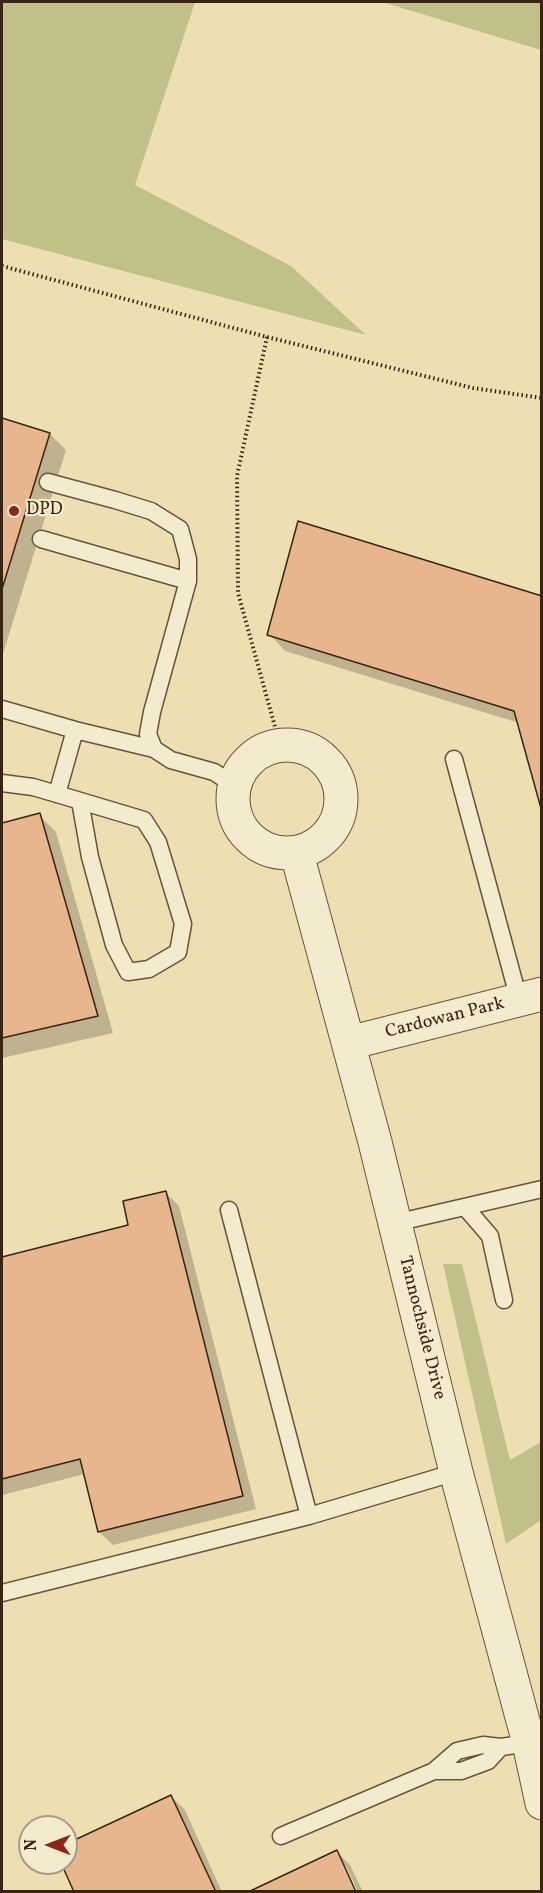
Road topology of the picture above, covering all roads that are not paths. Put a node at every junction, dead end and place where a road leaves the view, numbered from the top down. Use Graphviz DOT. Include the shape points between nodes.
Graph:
graph roads {
  1 [pos="48,482"];
  2 [pos="41,539"];
  3 [pos="188,581"];
  4 [pos="2,709"];
  5 [pos="75,730"];
  6 [pos="154,749"];
  7 [pos="454,759"];
  8 [pos="2,783"];
  9 [pos="234,785"];
  10 [pos="57,794"];
  11 [pos="80,801"];
  12 [pos="297,854"];
  13 [pos="530,997"];
  14 [pos="349,1043"];
  15 [pos="542,1189"];
  16 [pos="465,1207"];
  17 [pos="229,1210"];
  18 [pos="395,1223"];
  19 [pos="504,1300"];
  20 [pos="456,1472"];
  21 [pos="309,1516"];
  22 [pos="2,1593"];
  23 [pos="515,1745"];
  24 [pos="542,1803"];
  25 [pos="281,1836"];
  1 -- 3 [label="lane" via="151,511 180,529 188,559"];
  2 -- 3 [label="lane"];
  3 -- 6 [label="lane" via="152,712 148,734"];
  4 -- 5 [label="lane"];
  5 -- 6 [label="lane"];
  5 -- 10 [label="lane"];
  6 -- 9 [label="lane" via="171,760 214,772"];
  7 -- 13 [label="lane"];
  8 -- 10 [label="lane"];
  9 -- 12 [label="street" via="232,804 238,824 250,840 278,854"];
  9 -- 12 [label="street" via="247,762 280,745 300,746 317,753 331,766 341,788 342,807 331,833 316,846"];
  10 -- 11 [label="lane"];
  11 -- 11 [label="lane" via="144,820 158,842 183,924 178,952 149,969 129,972 114,945 90,857"];
  12 -- 14 [label="street, Tannochside Drive"];
  13 -- 14 [label="street, Cardowan Park"];
  14 -- 18 [label="street, Tannochside Drive"];
  15 -- 16 [label="lane"];
  16 -- 18 [label="lane"];
  16 -- 19 [label="lane" via="490,1236"];
  17 -- 21 [label="lane"];
  18 -- 20 [label="street, Tannochside Drive"];
  20 -- 21 [label="lane"];
  20 -- 23 [label="street, Tannochside Drive"];
  21 -- 22 [label="lane"];
  23 -- 24 [label="street, Tannochside Drive"];
  23 -- 25 [label="lane" via="483,1745 457,1751 434,1771"];
}
